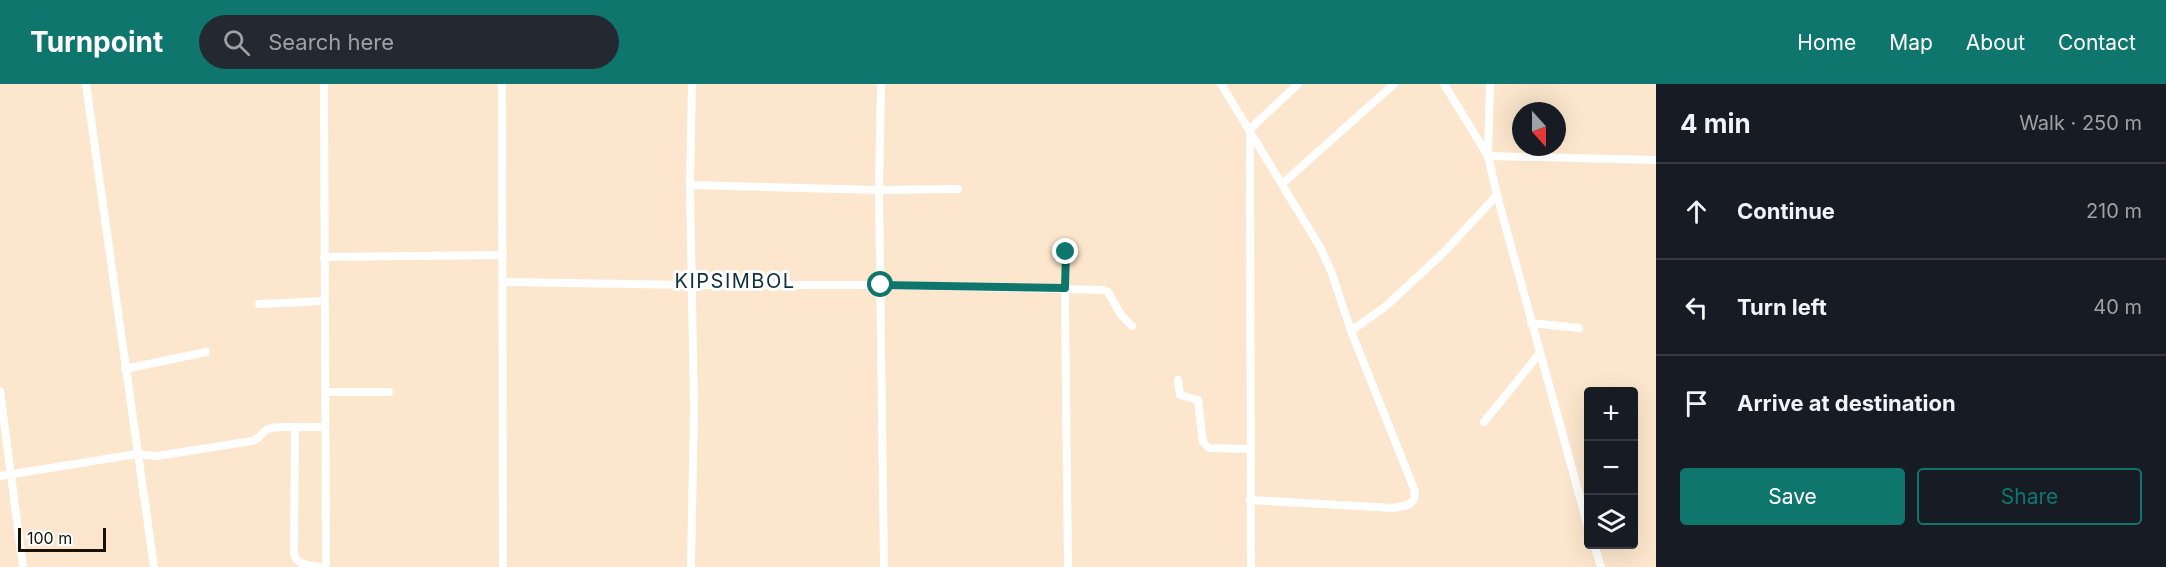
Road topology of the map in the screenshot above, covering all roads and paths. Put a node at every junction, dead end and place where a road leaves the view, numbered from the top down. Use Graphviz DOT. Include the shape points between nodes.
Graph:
graph roads {
  1 [pos="86,84"];
  2 [pos="324,84"];
  3 [pos="502,84"];
  4 [pos="692,84"];
  5 [pos="881,84"];
  6 [pos="1221,84"];
  7 [pos="1298,84"];
  8 [pos="1394,84"];
  9 [pos="1444,84"];
  10 [pos="1490,84"];
  11 [pos="1250,129"];
  12 [pos="1488,156"];
  13 [pos="1656,160"];
  14 [pos="1282,184"];
  15 [pos="690,186"];
  16 [pos="958,189"];
  17 [pos="879,190"];
  18 [pos="1497,195"];
  19 [pos="1066,252"];
  20 [pos="503,255"];
  21 [pos="324,257"];
  22 [pos="504,282"];
  23 [pos="691,285"];
  24 [pos="881,285"];
  25 [pos="1065,288"];
  26 [pos="325,301"];
  27 [pos="259,304"];
  28 [pos="1531,323"];
  29 [pos="1132,326"];
  30 [pos="1579,328"];
  31 [pos="1351,331"];
  32 [pos="206,352"];
  33 [pos="1539,354"];
  34 [pos="125,369"];
  35 [pos="1178,380"];
  36 [pos="0,392"];
  37 [pos="326,392"];
  38 [pos="389,392"];
  39 [pos="1484,422"];
  40 [pos="295,427"];
  41 [pos="325,427"];
  42 [pos="1250,449"];
  43 [pos="137,454"];
  44 [pos="11,474"];
  45 [pos="0,476"];
  46 [pos="1250,500"];
  47 [pos="1584,513"];
  48 [pos="1596,549"];
  49 [pos="23,567"];
  50 [pos="154,567"];
  51 [pos="321,567"];
  52 [pos="326,567"];
  53 [pos="503,567"];
  54 [pos="691,567"];
  55 [pos="884,567"];
  56 [pos="1068,567"];
  57 [pos="1251,567"];
  58 [pos="1601,567"];
  1 -- 34 [label="street"];
  2 -- 21 [label="street"];
  3 -- 20 [label="street"];
  4 -- 15 [label="street"];
  5 -- 17 [label="street"];
  6 -- 11 [label="street"];
  7 -- 11 [label="street"];
  8 -- 14 [label="street"];
  9 -- 12 [label="street"];
  10 -- 12 [label="street"];
  11 -- 14 [label="street"];
  11 -- 42 [label="street"];
  12 -- 13 [label="street"];
  12 -- 18 [label="street"];
  14 -- 31 [label="street" via="1320,247"];
  15 -- 17 [label="street"];
  15 -- 23 [label="street"];
  16 -- 17 [label="street"];
  17 -- 24 [label="street"];
  18 -- 28 [label="street"];
  18 -- 31 [label="street" via="1444,252 1386,306"];
  19 -- 25 [label="street"];
  20 -- 21 [label="street"];
  20 -- 22 [label="street"];
  21 -- 26 [label="street"];
  22 -- 23 [label="street"];
  22 -- 53 [label="street"];
  23 -- 24 [label="street"];
  23 -- 54 [label="street"];
  24 -- 25 [label="street"];
  24 -- 55 [label="street"];
  25 -- 29 [label="street" via="1108,292"];
  25 -- 56 [label="street"];
  26 -- 27 [label="street"];
  26 -- 37 [label="street"];
  28 -- 30 [label="street"];
  28 -- 33 [label="street"];
  31 -- 46 [label="street" via="1414,491 1414,500 1393,507"];
  32 -- 34 [label="street"];
  33 -- 39 [label="street"];
  33 -- 47 [label="street"];
  34 -- 43 [label="street"];
  35 -- 42 [label="street" via="1180,395 1198,400 1205,446"];
  36 -- 44 [label="street"];
  37 -- 38 [label="street"];
  37 -- 41 [label="street"];
  40 -- 41 [label="street"];
  40 -- 43 [label="street" via="271,428 252,441 157,456"];
  40 -- 51 [label="street" via="295,560"];
  41 -- 52 [label="street"];
  42 -- 46 [label="street"];
  43 -- 44 [label="street"];
  43 -- 50 [label="street"];
  44 -- 45 [label="street"];
  44 -- 49 [label="street"];
  46 -- 57 [label="street"];
  48 -- 58 [label="street"];
}
